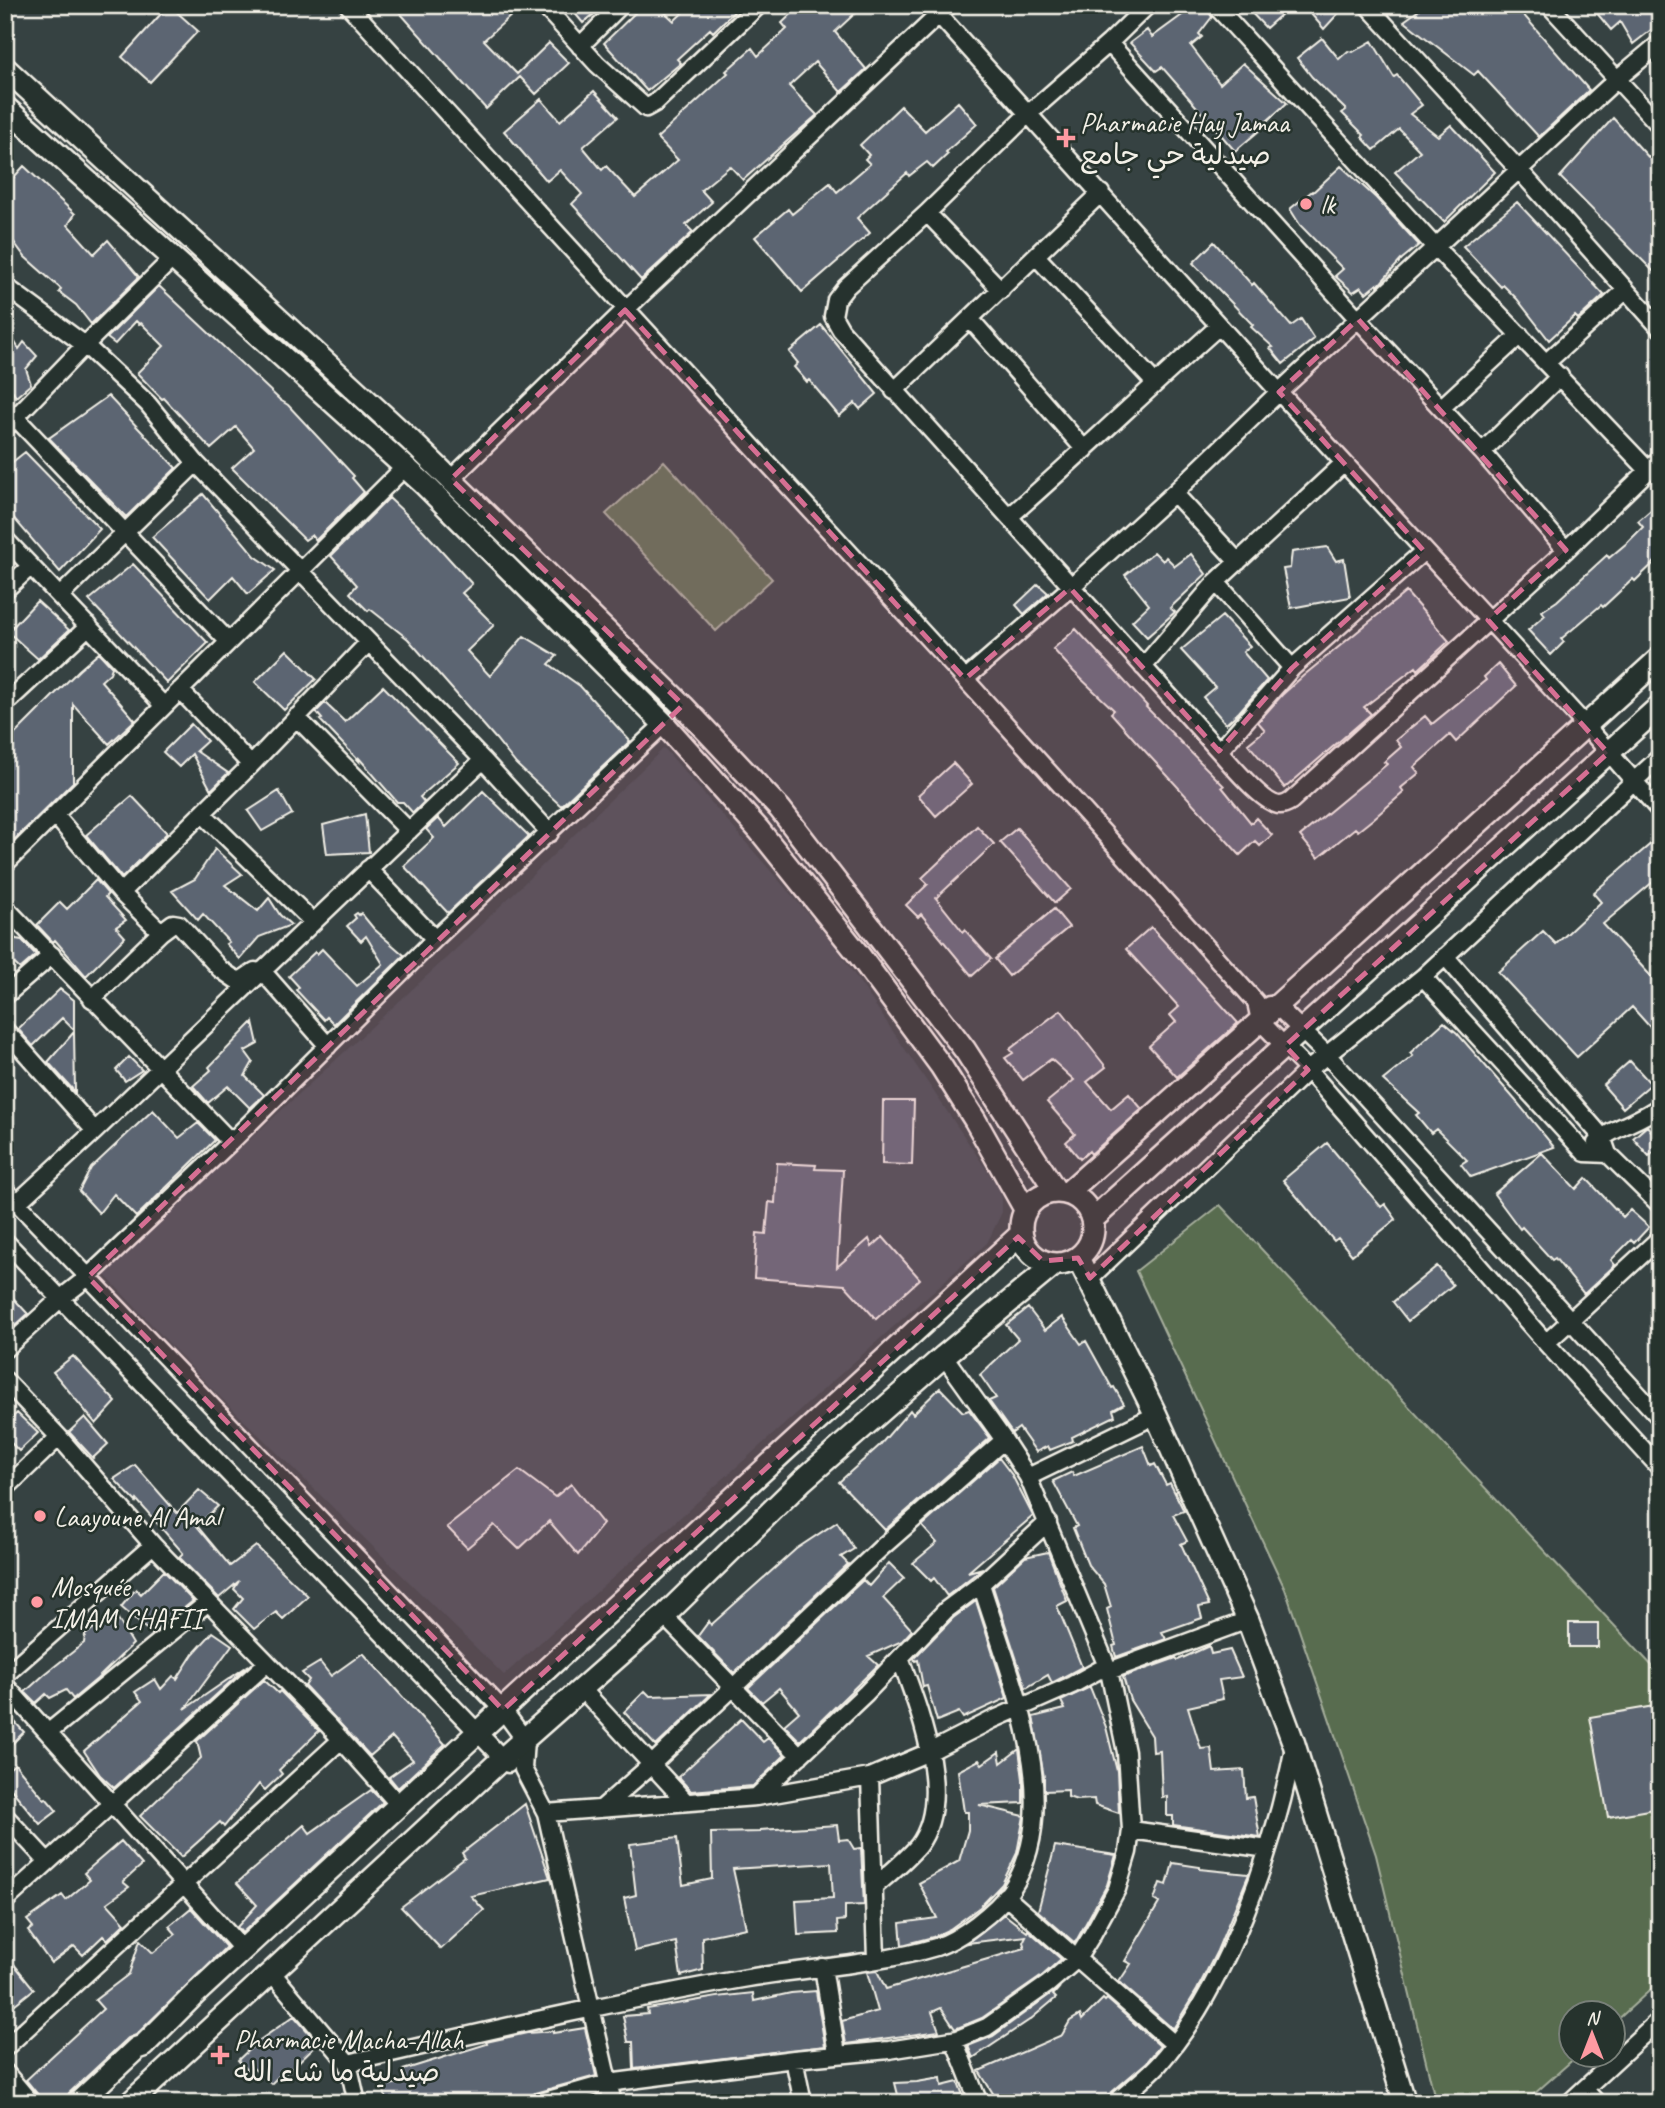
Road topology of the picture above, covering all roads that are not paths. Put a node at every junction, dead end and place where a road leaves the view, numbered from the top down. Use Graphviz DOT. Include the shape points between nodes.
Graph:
graph roads {
  1 [pos="348,5"];
  2 [pos="543,5"];
  3 [pos="621,5"];
  4 [pos="759,5"];
  5 [pos="1148,5"];
  6 [pos="1215,5"];
  7 [pos="1367,5"];
  8 [pos="1549,5"];
  9 [pos="939,9"];
  10 [pos="1109,43"];
  11 [pos="1660,43"];
  12 [pos="580,46"];
  13 [pos="5,68"];
  14 [pos="1617,79"];
  15 [pos="6,109"];
  16 [pos="1027,115"];
  17 [pos="1660,126"];
  18 [pos="1520,171"];
  19 [pos="1101,193"];
  20 [pos="927,213"];
  21 [pos="1436,248"];
  22 [pos="1036,256"];
  23 [pos="172,259"];
  24 [pos="5,286"];
  25 [pos="1001,290"];
  26 [pos="1625,291"];
  27 [pos="625,310"];
  28 [pos="1358,319"];
  29 [pos="971,320"];
  30 [pos="1219,326"];
  31 [pos="1660,328"];
  32 [pos="1520,335"];
  33 [pos="85,345"];
  34 [pos="1547,362"];
  35 [pos="1560,376"];
  36 [pos="1155,383"];
  37 [pos="894,391"];
  38 [pos="1279,392"];
  39 [pos="1441,408"];
  40 [pos="10,423"];
  41 [pos="1085,450"];
  42 [pos="1482,452"];
  43 [pos="196,463"];
  44 [pos="1345,463"];
  45 [pos="1654,465"];
  46 [pos="405,467"];
  47 [pos="451,479"];
  48 [pos="1174,493"];
  49 [pos="1009,517"];
  50 [pos="124,531"];
  51 [pos="5,539"];
  52 [pos="1566,550"];
  53 [pos="1424,551"];
  54 [pos="1238,562"];
  55 [pos="31,566"];
  56 [pos="300,571"];
  57 [pos="1216,582"];
  58 [pos="1070,588"];
  59 [pos="5,590"];
  60 [pos="60,596"];
  61 [pos="1488,620"];
  62 [pos="89,626"];
  63 [pos="229,642"];
  64 [pos="369,642"];
  65 [pos="1660,657"];
  66 [pos="1143,667"];
  67 [pos="1292,668"];
  68 [pos="965,679"];
  69 [pos="180,690"];
  70 [pos="5,704"];
  71 [pos="164,706"];
  72 [pos="1660,706"];
  73 [pos="296,717"];
  74 [pos="664,724"];
  75 [pos="1586,726"];
  76 [pos="1219,751"];
  77 [pos="1608,753"];
  78 [pos="1660,757"];
  79 [pos="483,760"];
  80 [pos="251,765"];
  81 [pos="1633,782"];
  82 [pos="1660,811"];
  83 [pos="202,813"];
  84 [pos="55,815"];
  85 [pos="409,831"];
  86 [pos="550,833"];
  87 [pos="7,859"];
  88 [pos="368,869"];
  89 [pos="121,893"];
  90 [pos="5,907"];
  91 [pos="313,922"];
  92 [pos="161,932"];
  93 [pos="435,939"];
  94 [pos="52,955"];
  95 [pos="1445,957"];
  96 [pos="261,972"];
  97 [pos="1423,977"];
  98 [pos="5,996"];
  99 [pos="92,999"];
  100 [pos="1264,1010"];
  101 [pos="5,1030"];
  102 [pos="1303,1030"];
  103 [pos="328,1046"];
  104 [pos="1285,1046"];
  105 [pos="1327,1055"];
  106 [pos="159,1069"];
  107 [pos="1308,1070"];
  108 [pos="1660,1106"];
  109 [pos="96,1131"];
  110 [pos="1602,1137"];
  111 [pos="231,1142"];
  112 [pos="1585,1153"];
  113 [pos="1608,1154"];
  114 [pos="5,1189"];
  115 [pos="1061,1192"];
  116 [pos="17,1203"];
  117 [pos="1660,1205"];
  118 [pos="1025,1209"];
  119 [pos="1093,1219"];
  120 [pos="1021,1234"];
  121 [pos="1660,1238"];
  122 [pos="5,1241"];
  123 [pos="1078,1258"];
  124 [pos="1055,1264"];
  125 [pos="88,1278"];
  126 [pos="1090,1278"];
  127 [pos="60,1299"];
  128 [pos="1570,1320"];
  129 [pos="1546,1343"];
  130 [pos="5,1349"];
  131 [pos="944,1356"];
  132 [pos="5,1380"];
  133 [pos="1156,1415"];
  134 [pos="1660,1418"];
  135 [pos="59,1437"];
  136 [pos="1004,1440"];
  137 [pos="1660,1468"];
  138 [pos="1028,1477"];
  139 [pos="5,1489"];
  140 [pos="1048,1522"];
  141 [pos="152,1545"];
  142 [pos="981,1584"];
  143 [pos="207,1603"];
  144 [pos="664,1616"];
  145 [pos="1248,1620"];
  146 [pos="900,1658"];
  147 [pos="267,1663"];
  148 [pos="1109,1671"];
  149 [pos="5,1675"];
  150 [pos="5,1685"];
  151 [pos="733,1686"];
  152 [pos="582,1689"];
  153 [pos="1020,1708"];
  154 [pos="503,1710"];
  155 [pos="49,1732"];
  156 [pos="478,1732"];
  157 [pos="341,1740"];
  158 [pos="524,1740"];
  159 [pos="1294,1744"];
  160 [pos="929,1752"];
  161 [pos="800,1756"];
  162 [pos="502,1759"];
  163 [pos="651,1765"];
  164 [pos="525,1773"];
  165 [pos="870,1777"];
  166 [pos="756,1797"];
  167 [pos="686,1802"];
  168 [pos="111,1803"];
  169 [pos="400,1806"];
  170 [pos="601,1809"];
  171 [pos="546,1813"];
  172 [pos="5,1816"];
  173 [pos="1131,1830"];
  174 [pos="1268,1849"];
  175 [pos="47,1861"];
  176 [pos="184,1884"];
  177 [pos="874,1887"];
  178 [pos="1005,1896"];
  179 [pos="5,1901"];
  180 [pos="244,1951"];
  181 [pos="876,1959"];
  182 [pos="1077,1959"];
  183 [pos="822,1967"];
  184 [pos="272,1973"];
  185 [pos="590,2007"];
  186 [pos="1660,2019"];
  187 [pos="954,2039"];
  188 [pos="1174,2044"];
  189 [pos="5,2048"];
  190 [pos="838,2054"];
  191 [pos="794,2059"];
  192 [pos="348,2063"];
  193 [pos="5,2072"];
  194 [pos="608,2083"];
  195 [pos="1584,2089"];
  196 [pos="1404,2102"];
  197 [pos="32,2103"];
  198 [pos="78,2103"];
  199 [pos="130,2103"];
  200 [pos="357,2103"];
  201 [pos="538,2103"];
  202 [pos="613,2103"];
  203 [pos="803,2103"];
  204 [pos="979,2103"];
  205 [pos="1115,2103"];
  206 [pos="1569,2103"];
  207 [pos="1597,2103"];
  1 -- 27 [label="street"];
  2 -- 12 [label="street"];
  3 -- 12 [label="street"];
  4 -- 12 [label="street" via="646,108"];
  5 -- 10 [label="street"];
  6 -- 21 [label="street"];
  7 -- 18 [label="street"];
  8 -- 14 [label="street"];
  9 -- 16 [label="street"];
  9 -- 27 [label="street"];
  10 -- 16 [label="street"];
  10 -- 28 [label="street"];
  11 -- 14 [label="street"];
  13 -- 47 [label="main road"];
  14 -- 17 [label="street"];
  14 -- 18 [label="street"];
  15 -- 23 [label="main road"];
  16 -- 19 [label="street"];
  16 -- 20 [label="street"];
  18 -- 21 [label="street"];
  18 -- 26 [label="street"];
  19 -- 22 [label="street"];
  19 -- 30 [label="street"];
  20 -- 25 [label="street"];
  20 -- 37 [label="street" via="836,300 834,316 841,330"];
  21 -- 28 [label="street"];
  21 -- 32 [label="street"];
  22 -- 25 [label="street"];
  22 -- 36 [label="street"];
  23 -- 33 [label="street"];
  23 -- 46 [label="main road"];
  24 -- 33 [label="street"];
  25 -- 29 [label="street"];
  26 -- 31 [label="street"];
  26 -- 34 [label="street"];
  27 -- 47 [label="street"];
  27 -- 68 [label="street"];
  28 -- 38 [label="street"];
  28 -- 39 [label="street"];
  29 -- 37 [label="street"];
  29 -- 41 [label="street"];
  30 -- 36 [label="street"];
  30 -- 38 [label="street"];
  32 -- 34 [label="street"];
  32 -- 39 [label="street"];
  33 -- 40 [label="street"];
  33 -- 43 [label="street" via="148,404"];
  34 -- 35 [label="street"];
  35 -- 42 [label="street"];
  35 -- 45 [label="street"];
  36 -- 41 [label="street"];
  37 -- 49 [label="street"];
  38 -- 44 [label="street"];
  38 -- 48 [label="street"];
  39 -- 42 [label="street"];
  40 -- 50 [label="street"];
  41 -- 49 [label="street"];
  42 -- 52 [label="street"];
  43 -- 50 [label="street"];
  43 -- 56 [label="street"];
  44 -- 53 [label="street"];
  44 -- 54 [label="street"];
  45 -- 52 [label="street"];
  46 -- 56 [label="street"];
  46 -- 74 [label="main road"];
  47 -- 115 [label="main road" via="683,706 780,809 965,1050"];
  48 -- 54 [label="street"];
  48 -- 58 [label="street"];
  49 -- 58 [label="street"];
  50 -- 60 [label="street"];
  50 -- 63 [label="street"];
  51 -- 55 [label="street"];
  52 -- 61 [label="street"];
  53 -- 61 [label="street"];
  53 -- 67 [label="street"];
  54 -- 57 [label="street"];
  55 -- 59 [label="street"];
  55 -- 60 [label="street"];
  56 -- 63 [label="street"];
  56 -- 64 [label="street"];
  57 -- 66 [label="street"];
  57 -- 67 [label="street"];
  58 -- 66 [label="street"];
  58 -- 68 [label="street"];
  60 -- 62 [label="street"];
  61 -- 75 [label="street"];
  61 -- 76 [label="street" via="1291,802 1272,803"];
  62 -- 70 [label="street"];
  62 -- 71 [label="street"];
  63 -- 69 [label="street"];
  64 -- 73 [label="street"];
  64 -- 79 [label="street"];
  65 -- 75 [label="main road"];
  66 -- 76 [label="street"];
  67 -- 76 [label="street"];
  68 -- 100 [label="street"];
  69 -- 71 [label="street"];
  69 -- 80 [label="street"];
  71 -- 84 [label="street"];
  72 -- 77 [label="main road"];
  73 -- 80 [label="street"];
  73 -- 85 [label="street"];
  74 -- 86 [label="street"];
  74 -- 118 [label="main road" via="759,830 859,955 941,1066"];
  75 -- 77 [label="street"];
  75 -- 100 [label="main road"];
  77 -- 81 [label="street"];
  77 -- 102 [label="main road"];
  78 -- 81 [label="street"];
  79 -- 85 [label="street"];
  79 -- 86 [label="street"];
  80 -- 83 [label="street"];
  81 -- 82 [label="street"];
  81 -- 95 [label="street"];
  83 -- 89 [label="street"];
  83 -- 91 [label="street"];
  84 -- 87 [label="street"];
  84 -- 89 [label="street"];
  85 -- 88 [label="street"];
  86 -- 93 [label="street"];
  88 -- 91 [label="street"];
  88 -- 93 [label="street"];
  89 -- 92 [label="street"];
  90 -- 94 [label="street"];
  91 -- 96 [label="street"];
  92 -- 96 [label="street" via="173,923 179,925 236,980"];
  92 -- 99 [label="street"];
  93 -- 103 [label="street"];
  94 -- 98 [label="street"];
  94 -- 99 [label="street"];
  95 -- 97 [label="street"];
  95 -- 110 [label="street"];
  96 -- 103 [label="street"];
  96 -- 106 [label="street"];
  97 -- 105 [label="street"];
  97 -- 112 [label="street"];
  99 -- 106 [label="street"];
  100 -- 102 [label="street"];
  100 -- 104 [label="street"];
  100 -- 115 [label="main road"];
  101 -- 109 [label="street"];
  102 -- 104 [label="main road"];
  102 -- 105 [label="street"];
  103 -- 111 [label="street"];
  104 -- 107 [label="street"];
  104 -- 119 [label="main road"];
  105 -- 107 [label="street"];
  105 -- 128 [label="street"];
  106 -- 109 [label="street"];
  106 -- 111 [label="street"];
  107 -- 126 [label="street"];
  107 -- 129 [label="street"];
  108 -- 110 [label="street" via="1647,1117"];
  109 -- 116 [label="street"];
  110 -- 112 [label="street"];
  110 -- 113 [label="street"];
  111 -- 125 [label="street"];
  112 -- 113 [label="street"];
  113 -- 117 [label="street"];
  114 -- 116 [label="street"];
  115 -- 118 [label="main road" via="1044,1194"];
  115 -- 119 [label="main road" via="1084,1202"];
  116 -- 125 [label="street"];
  118 -- 120 [label="main road"];
  119 -- 123 [label="main road" via="1091,1241"];
  120 -- 124 [label="main road" via="1032,1255"];
  120 -- 154 [label="main road"];
  121 -- 128 [label="street"];
  122 -- 127 [label="street"];
  123 -- 124 [label="main road"];
  123 -- 126 [label="main road"];
  124 -- 131 [label="main road"];
  125 -- 127 [label="street"];
  125 -- 154 [label="street"];
  126 -- 133 [label="main road"];
  127 -- 130 [label="street"];
  127 -- 156 [label="street"];
  128 -- 129 [label="street"];
  128 -- 134 [label="street"];
  129 -- 137 [label="street"];
  131 -- 136 [label="street"];
  131 -- 144 [label="main road" via="803,1480"];
  132 -- 135 [label="street"];
  133 -- 138 [label="street"];
  133 -- 145 [label="main road"];
  135 -- 139 [label="street"];
  135 -- 141 [label="street"];
  136 -- 138 [label="street"];
  136 -- 151 [label="street"];
  138 -- 140 [label="street"];
  140 -- 142 [label="street"];
  140 -- 148 [label="street"];
  141 -- 143 [label="street"];
  141 -- 149 [label="street"];
  142 -- 146 [label="street" via="946,1610"];
  142 -- 153 [label="street"];
  143 -- 147 [label="street"];
  143 -- 155 [label="street"];
  144 -- 151 [label="street"];
  144 -- 152 [label="main road"];
  145 -- 148 [label="street"];
  145 -- 159 [label="main road"];
  146 -- 160 [label="street"];
  146 -- 161 [label="street"];
  147 -- 157 [label="street"];
  147 -- 168 [label="street"];
  148 -- 153 [label="street" via="1099,1670"];
  148 -- 173 [label="street" via="1126,1752"];
  150 -- 155 [label="street"];
  151 -- 161 [label="street"];
  151 -- 163 [label="street"];
  152 -- 158 [label="main road"];
  152 -- 163 [label="street"];
  153 -- 160 [label="street"];
  153 -- 178 [label="street" via="1034,1769 1034,1825 1028,1850"];
  154 -- 156 [label="main road"];
  154 -- 158 [label="street"];
  155 -- 168 [label="street"];
  156 -- 162 [label="street"];
  156 -- 169 [label="main road"];
  157 -- 169 [label="street"];
  157 -- 176 [label="street"];
  158 -- 162 [label="main road"];
  158 -- 164 [label="street"];
  159 -- 174 [label="street"];
  159 -- 196 [label="main road"];
  160 -- 165 [label="street"];
  160 -- 177 [label="street" via="933,1793 926,1830 919,1845"];
  161 -- 166 [label="street"];
  162 -- 164 [label="street"];
  162 -- 184 [label="main road"];
  163 -- 167 [label="street"];
  163 -- 170 [label="street"];
  164 -- 171 [label="street"];
  165 -- 166 [label="street"];
  165 -- 177 [label="street"];
  166 -- 167 [label="street"];
  167 -- 170 [label="street"];
  168 -- 175 [label="street"];
  168 -- 176 [label="street"];
  169 -- 180 [label="main road"];
  170 -- 171 [label="street"];
  171 -- 185 [label="street"];
  172 -- 175 [label="street"];
  173 -- 174 [label="street"];
  173 -- 182 [label="street" via="1117,1889"];
  174 -- 188 [label="street" via="1230,1948"];
  175 -- 179 [label="street"];
  176 -- 180 [label="street"];
  176 -- 189 [label="street"];
  177 -- 181 [label="street"];
  178 -- 181 [label="street" via="977,1923 938,1947"];
  178 -- 182 [label="street"];
  180 -- 198 [label="main road"];
  181 -- 183 [label="street"];
  182 -- 187 [label="street" via="1013,2011"];
  182 -- 188 [label="street"];
  183 -- 185 [label="street"];
  183 -- 190 [label="street"];
  184 -- 192 [label="street"];
  184 -- 199 [label="main road"];
  185 -- 192 [label="street"];
  185 -- 194 [label="street"];
  186 -- 195 [label="street"];
  187 -- 190 [label="street"];
  187 -- 204 [label="street"];
  188 -- 205 [label="street" via="1151,2072"];
  190 -- 191 [label="street"];
  191 -- 194 [label="street"];
  191 -- 203 [label="street"];
  192 -- 200 [label="street"];
  193 -- 197 [label="street"];
  194 -- 201 [label="street"];
  194 -- 202 [label="street"];
  195 -- 206 [label="street"];
  195 -- 207 [label="street"];
}
